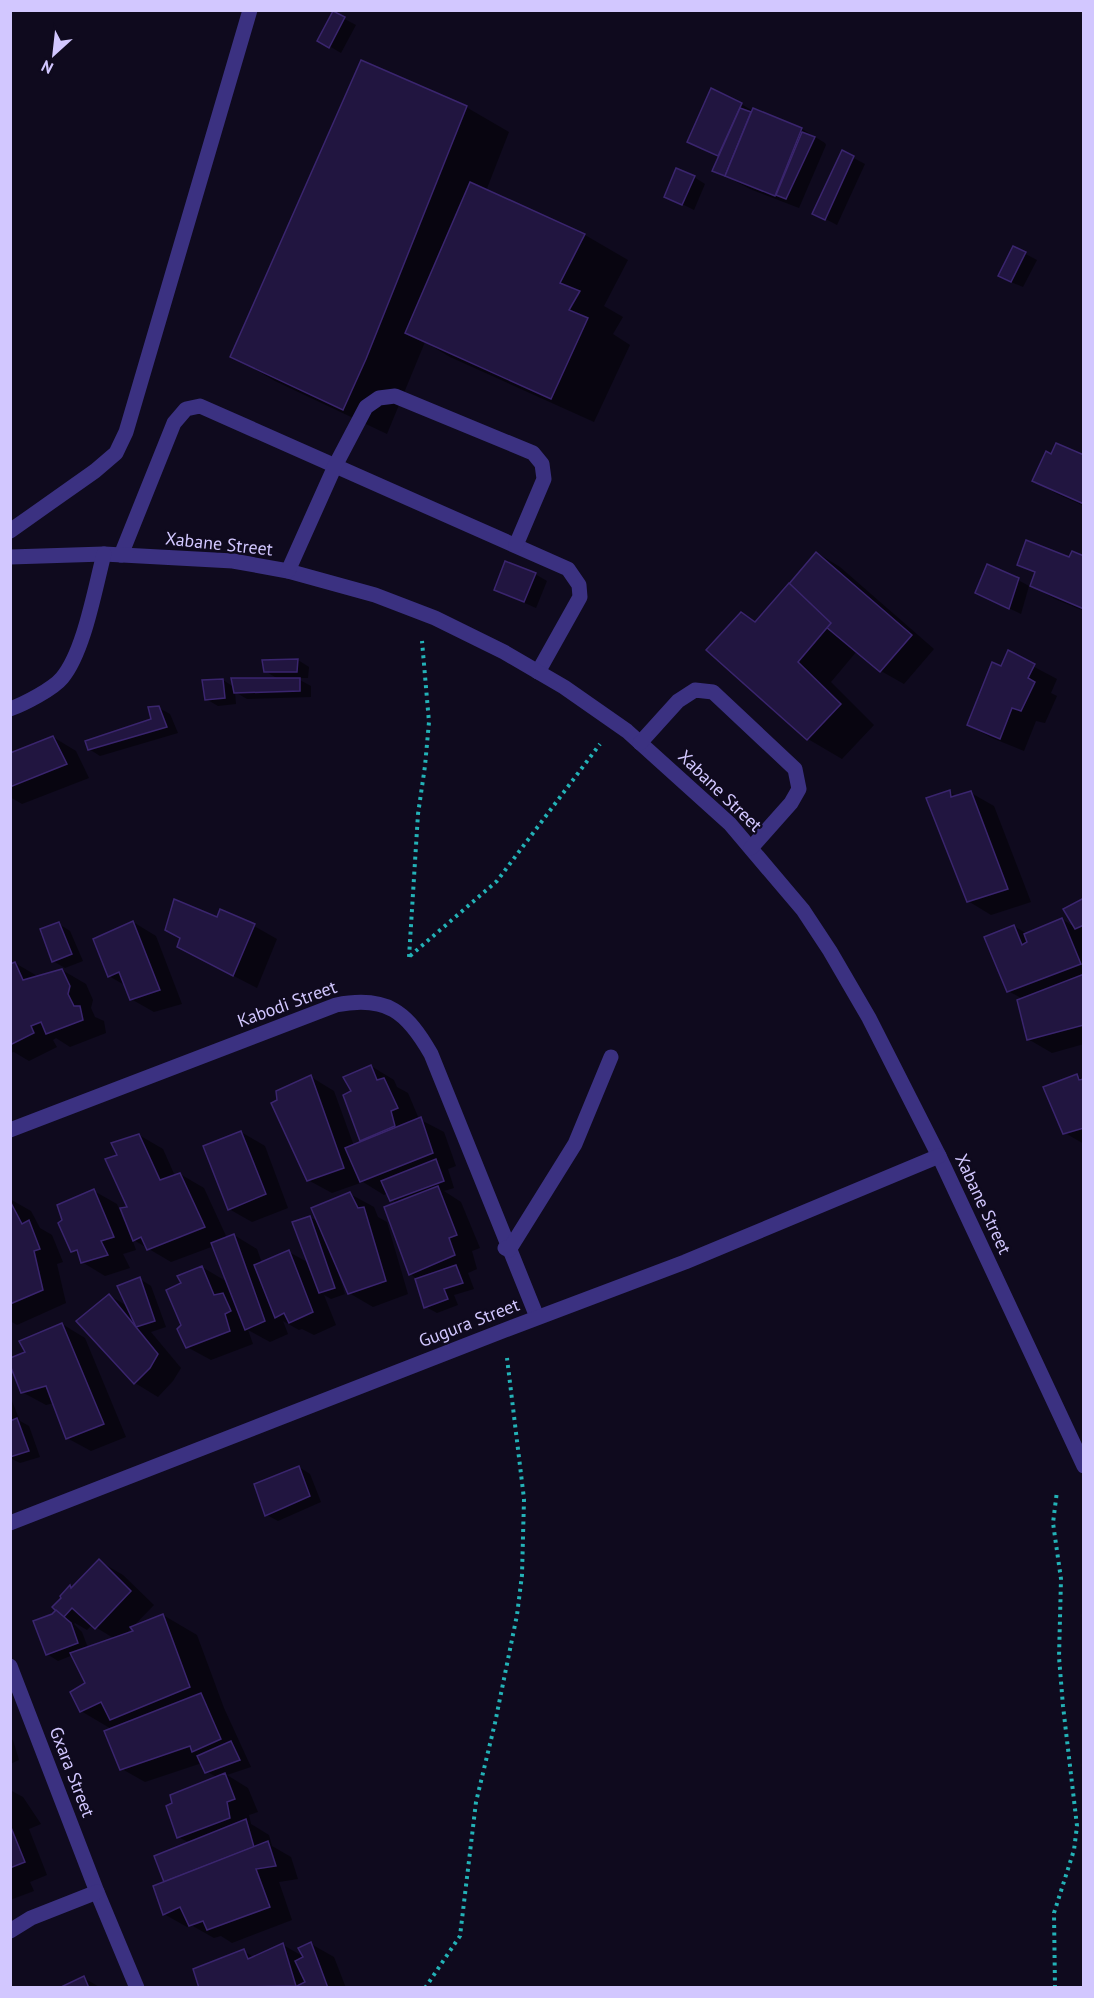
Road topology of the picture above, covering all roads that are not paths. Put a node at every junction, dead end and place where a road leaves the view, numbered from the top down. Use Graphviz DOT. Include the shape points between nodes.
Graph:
graph roads {
  1 [pos="249,10"];
  2 [pos="335,466"];
  3 [pos="10,531"];
  4 [pos="516,545"];
  5 [pos="104,554"];
  6 [pos="121,555"];
  7 [pos="10,557"];
  8 [pos="288,571"];
  9 [pos="538,672"];
  10 [pos="10,709"];
  11 [pos="640,743"];
  12 [pos="751,848"];
  13 [pos="611,1057"];
  14 [pos="10,1130"];
  15 [pos="939,1156"];
  16 [pos="507,1249"];
  17 [pos="537,1317"];
  18 [pos="1083,1466"];
  19 [pos="10,1523"];
  20 [pos="10,1666"];
  21 [pos="97,1892"];
  22 [pos="10,1931"];
  23 [pos="137,1988"];
  1 -- 3 [label="street" via="126,432 116,453 95,471"];
  2 -- 4 [label="street"];
  2 -- 4 [label="street" via="366,407 378,398 396,396 533,453 542,464 544,479"];
  2 -- 6 [label="street" via="200,406 186,409 174,423"];
  2 -- 8 [label="street"];
  4 -- 9 [label="street" via="568,568 579,585 580,597"];
  5 -- 6 [label="street, Xabane Street"];
  5 -- 7 [label="street, Xabane Street"];
  5 -- 10 [label="street" via="79,649 62,679"];
  6 -- 8 [label="street, Xabane Street" via="233,561"];
  8 -- 9 [label="street, Xabane Street" via="375,595 418,612"];
  9 -- 11 [label="street, Xabane Street"];
  11 -- 12 [label="street, Xabane Street" via="730,824"];
  11 -- 12 [label="street" via="678,701 695,690 713,692 795,769 799,789"];
  12 -- 15 [label="street, Xabane Street" via="803,910 830,951"];
  13 -- 16 [label="street" via="575,1144"];
  14 -- 16 [label="street, Kabodi Street" via="336,1005 355,1001 375,1003 408,1019 431,1054"];
  15 -- 17 [label="street, Gugura Street" via="685,1262"];
  15 -- 18 [label="street, Xabane Street"];
  16 -- 17 [label="street, Kabodi Street"];
  17 -- 19 [label="street, Gugura Street"];
  20 -- 21 [label="street, Gxara Street"];
  21 -- 22 [label="street" via="31,1918"];
  21 -- 23 [label="street, Gxara Street"];
}
